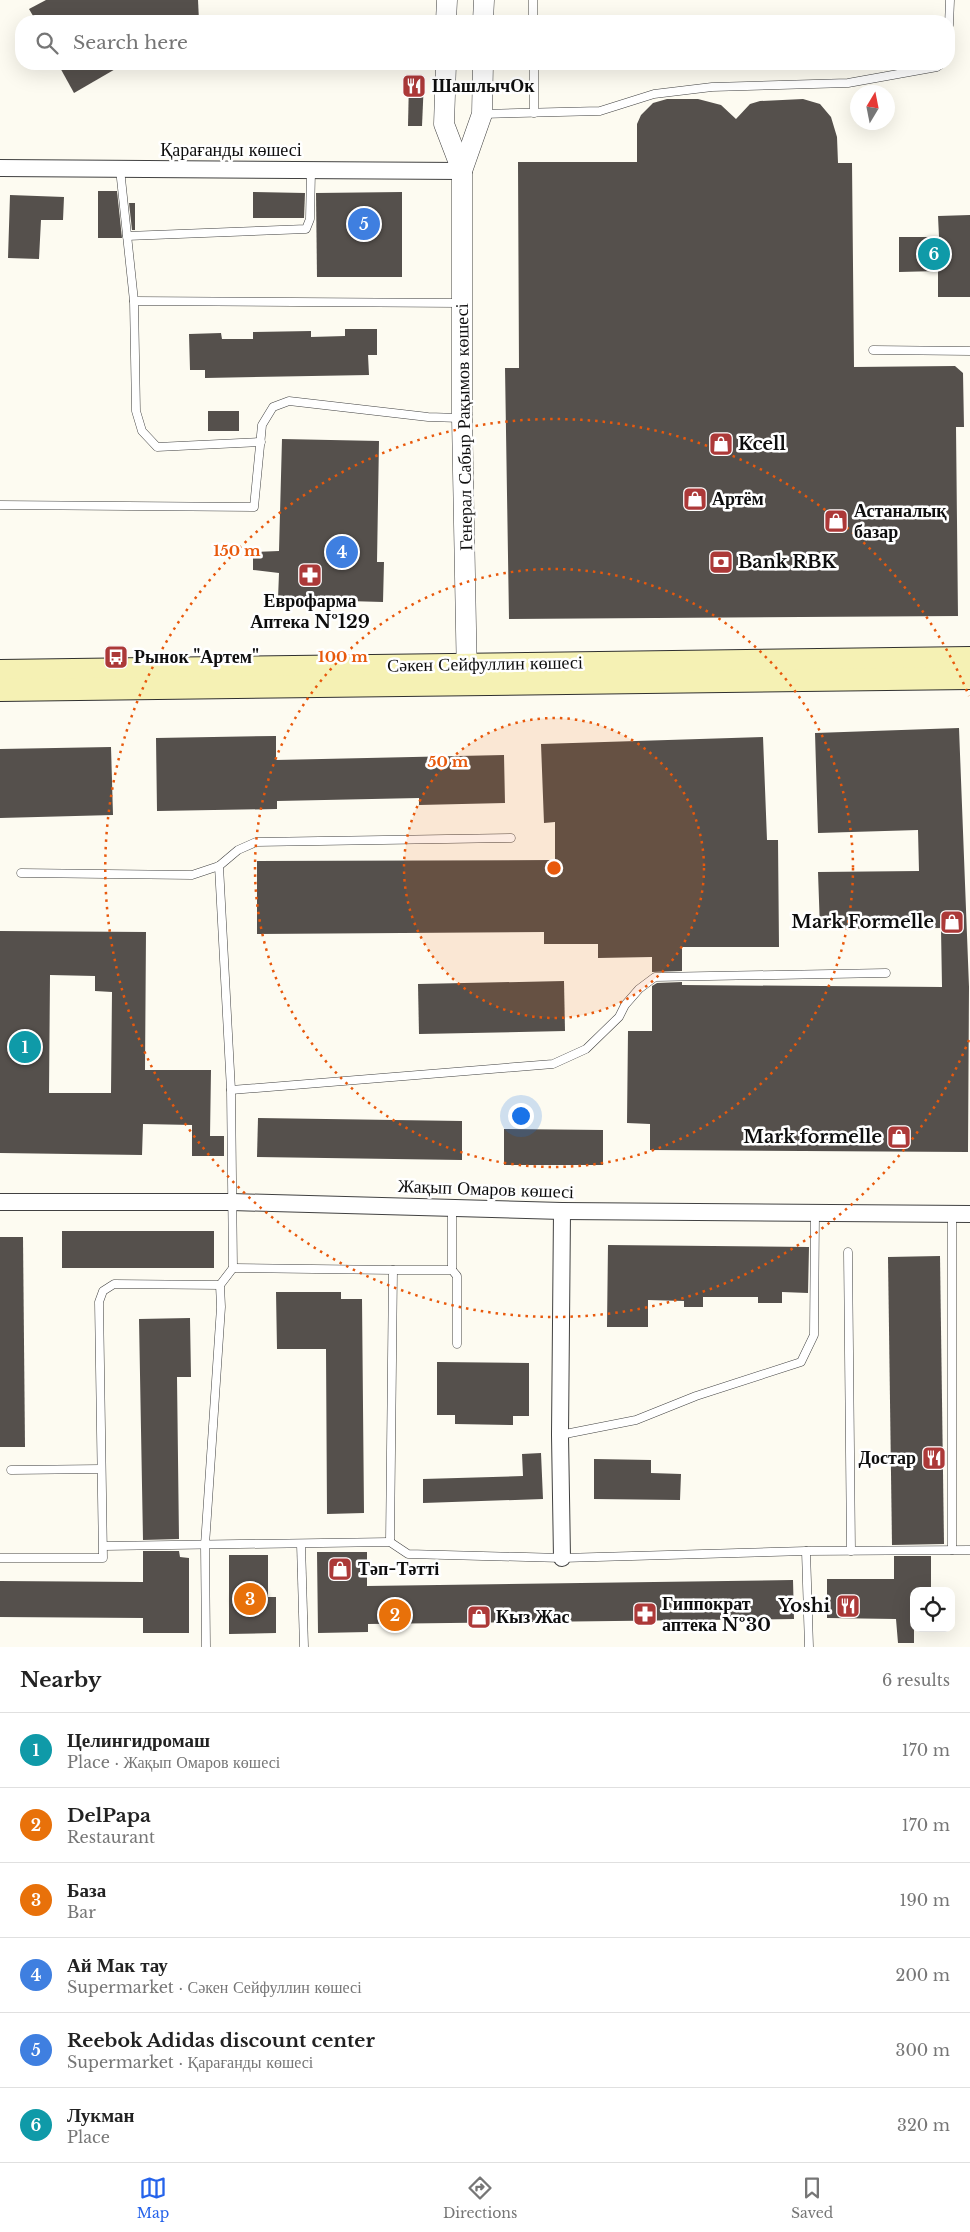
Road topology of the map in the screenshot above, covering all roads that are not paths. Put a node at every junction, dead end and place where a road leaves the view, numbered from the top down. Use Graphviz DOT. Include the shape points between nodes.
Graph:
graph roads {
  1 [pos="447,0"];
  2 [pos="484,0"];
  3 [pos="533,0"];
  4 [pos="950,0"];
  5 [pos="446,15"];
  6 [pos="484,15"];
  7 [pos="533,15"];
  8 [pos="949,15"];
  9 [pos="446,70"];
  10 [pos="483,70"];
  11 [pos="534,70"];
  12 [pos="920,70"];
  13 [pos="534,113"];
  14 [pos="482,114"];
  15 [pos="0,168"];
  16 [pos="120,169"];
  17 [pos="311,170"];
  18 [pos="462,171"];
  19 [pos="128,236"];
  20 [pos="134,301"];
  21 [pos="462,303"];
  22 [pos="873,350"];
  23 [pos="970,351"];
  24 [pos="462,418"];
  25 [pos="260,442"];
  26 [pos="0,505"];
  27 [pos="970,658"];
  28 [pos="0,671"];
  29 [pos="467,674"];
  30 [pos="970,678"];
  31 [pos="0,690"];
  32 [pos="511,838"];
  33 [pos="219,866"];
  34 [pos="21,873"];
  35 [pos="886,973"];
  36 [pos="231,1090"];
  37 [pos="0,1202"];
  38 [pos="232,1202"];
  39 [pos="452,1208"];
  40 [pos="562,1212"];
  41 [pos="815,1214"];
  42 [pos="952,1214"];
  43 [pos="970,1214"];
  44 [pos="848,1252"];
  45 [pos="233,1268"];
  46 [pos="392,1270"];
  47 [pos="452,1270"];
  48 [pos="220,1285"];
  49 [pos="457,1344"];
  50 [pos="560,1435"];
  51 [pos="101,1469"];
  52 [pos="11,1470"];
  53 [pos="390,1542"];
  54 [pos="301,1544"];
  55 [pos="205,1545"];
  56 [pos="104,1546"];
  57 [pos="851,1550"];
  58 [pos="952,1550"];
  59 [pos="970,1550"];
  60 [pos="806,1551"];
  61 [pos="0,1558"];
  62 [pos="562,1558"];
  63 [pos="206,1647"];
  64 [pos="304,1647"];
  65 [pos="809,1647"];
  1 -- 5 [label="street"];
  2 -- 6 [label="street"];
  3 -- 7 [label="lane"];
  4 -- 8 [label="lane"];
  9 -- 18 [label="street, Генерал Сабыр Рақымов көшесі" via="444,124"];
  10 -- 14 [label="street, Генерал Сабыр Рақымов көшесі"];
  11 -- 13 [label="lane"];
  12 -- 13 [label="lane" via="848,83 712,87 654,94 600,111"];
  13 -- 14 [label="lane"];
  14 -- 18 [label="street, Генерал Сабыр Рақымов көшесі"];
  15 -- 16 [label="street, Қарағанды көшесі"];
  16 -- 17 [label="street, Қарағанды көшесі"];
  16 -- 19 [label="lane"];
  17 -- 18 [label="street, Қарағанды көшесі"];
  17 -- 19 [label="lane" via="310,219 306,229"];
  18 -- 21 [label="street, Генерал Сабыр Рақымов көшесі"];
  19 -- 20 [label="lane"];
  20 -- 21 [label="lane"];
  20 -- 25 [label="lane" via="136,411 142,431 157,447"];
  21 -- 24 [label="street, Генерал Сабыр Рақымов көшесі"];
  22 -- 23 [label="lane"];
  24 -- 25 [label="lane" via="289,401 273,407 262,425"];
  24 -- 29 [label="street, Генерал Сабыр Рақымов көшесі"];
  25 -- 26 [label="lane" via="254,507"];
  27 -- 29 [label="main road, Сәкен Сейфуллин көшесі"];
  28 -- 29 [label="main road, Сәкен Сейфуллин көшесі"];
  29 -- 30 [label="main road, Сәкен Сейфуллин көшесі"];
  29 -- 31 [label="main road, Сәкен Сейфуллин көшесі"];
  32 -- 33 [label="lane" via="256,842 238,850"];
  33 -- 34 [label="lane" via="192,875"];
  33 -- 36 [label="lane"];
  35 -- 36 [label="lane" via="655,977 639,989 618,1017 586,1049 553,1064"];
  36 -- 38 [label="lane"];
  37 -- 38 [label="street, Жақып Омаров көшесі"];
  38 -- 39 [label="street, Жақып Омаров көшесі"];
  38 -- 45 [label="lane"];
  39 -- 40 [label="street, Жақып Омаров көшесі"];
  39 -- 47 [label="lane"];
  40 -- 41 [label="street, Жақып Омаров көшесі"];
  40 -- 50 [label="street"];
  41 -- 42 [label="street, Жақып Омаров көшесі"];
  41 -- 50 [label="lane" via="814,1335 801,1362 696,1396 636,1420"];
  42 -- 43 [label="street, Жақып Омаров көшесі"];
  42 -- 58 [label="lane"];
  44 -- 57 [label="lane"];
  45 -- 46 [label="lane"];
  45 -- 48 [label="lane"];
  46 -- 47 [label="lane"];
  46 -- 53 [label="lane"];
  47 -- 49 [label="lane" via="458,1276"];
  48 -- 51 [label="lane" via="114,1284 103,1291 99,1302"];
  48 -- 55 [label="lane"];
  50 -- 62 [label="street"];
  51 -- 52 [label="lane"];
  51 -- 56 [label="lane"];
  53 -- 54 [label="lane"];
  53 -- 62 [label="lane" via="408,1554"];
  54 -- 55 [label="lane"];
  54 -- 64 [label="lane"];
  55 -- 56 [label="lane"];
  55 -- 63 [label="lane"];
  56 -- 61 [label="lane" via="103,1558"];
  57 -- 58 [label="lane"];
  57 -- 60 [label="lane"];
  58 -- 59 [label="lane"];
  60 -- 62 [label="lane"];
  60 -- 65 [label="lane"];
}
